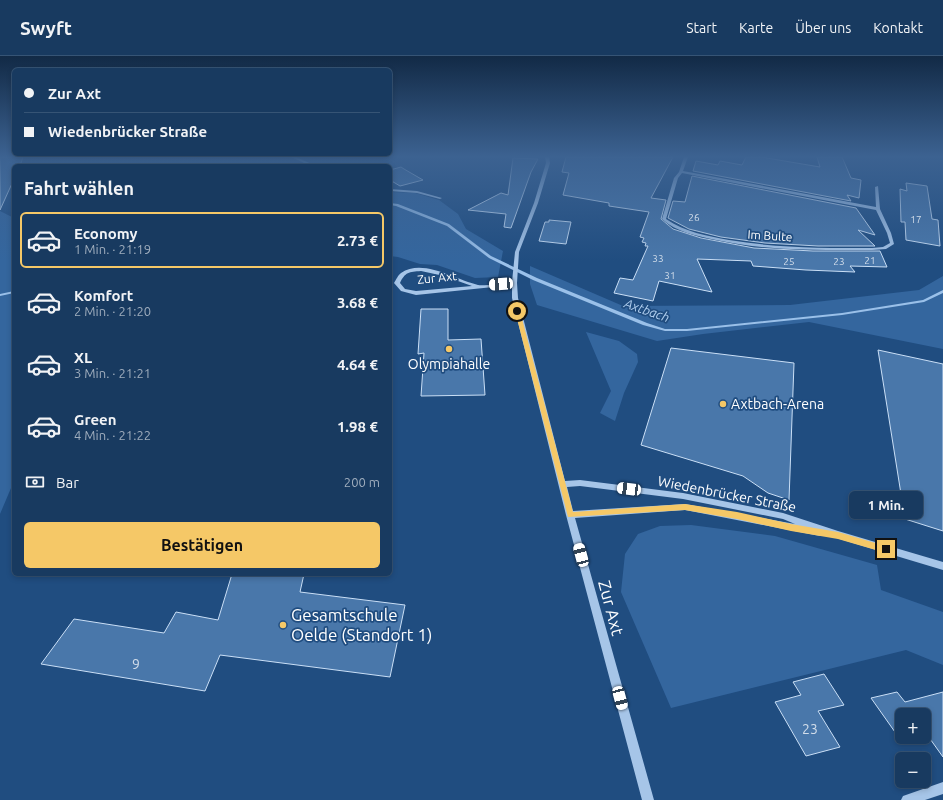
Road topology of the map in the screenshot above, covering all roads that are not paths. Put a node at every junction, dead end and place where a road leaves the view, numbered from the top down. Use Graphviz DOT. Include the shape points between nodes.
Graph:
graph roads {
  1 [pos="413,192"];
  2 [pos="540,192"];
  3 [pos="672,192"];
  4 [pos="786,192"];
  5 [pos="877,192"];
  6 [pos="440,198"];
  7 [pos="878,209"];
  8 [pos="514,283"];
  9 [pos="477,286"];
  10 [pos="562,484"];
  11 [pos="570,515"];
  12 [pos="838,535"];
  13 [pos="943,566"];
  14 [pos="943,788"];
  15 [pos="648,800"];
  16 [pos="907,800"];
  1 -- 6 [label="street"];
  2 -- 8 [label="street, Zur Axt" via="517,252"];
  3 -- 7 [label="street, Im Bulte" via="664,219 672,225 700,236 748,245 784,248 884,248 892,244"];
  4 -- 7 [label="street"];
  5 -- 7 [label="street, Im Bulte"];
  8 -- 9 [label="street, Zur Axt"];
  8 -- 10 [label="street, Zur Axt" via="517,311"];
  9 -- 9 [label="street, Zur Axt" via="431,270 419,269 403,274 397,283 403,290 416,293"];
  10 -- 11 [label="street, Zur Axt"];
  10 -- 12 [label="street, Wiedenbrücker Straße" via="580,483 717,502 783,516"];
  11 -- 12 [label="street, Wiedenbrücker Straße" via="685,507"];
  11 -- 15 [label="street, Zur Axt"];
  12 -- 13 [label="street, Wiedenbrücker Straße"];
  14 -- 16 [label="street"];
}
